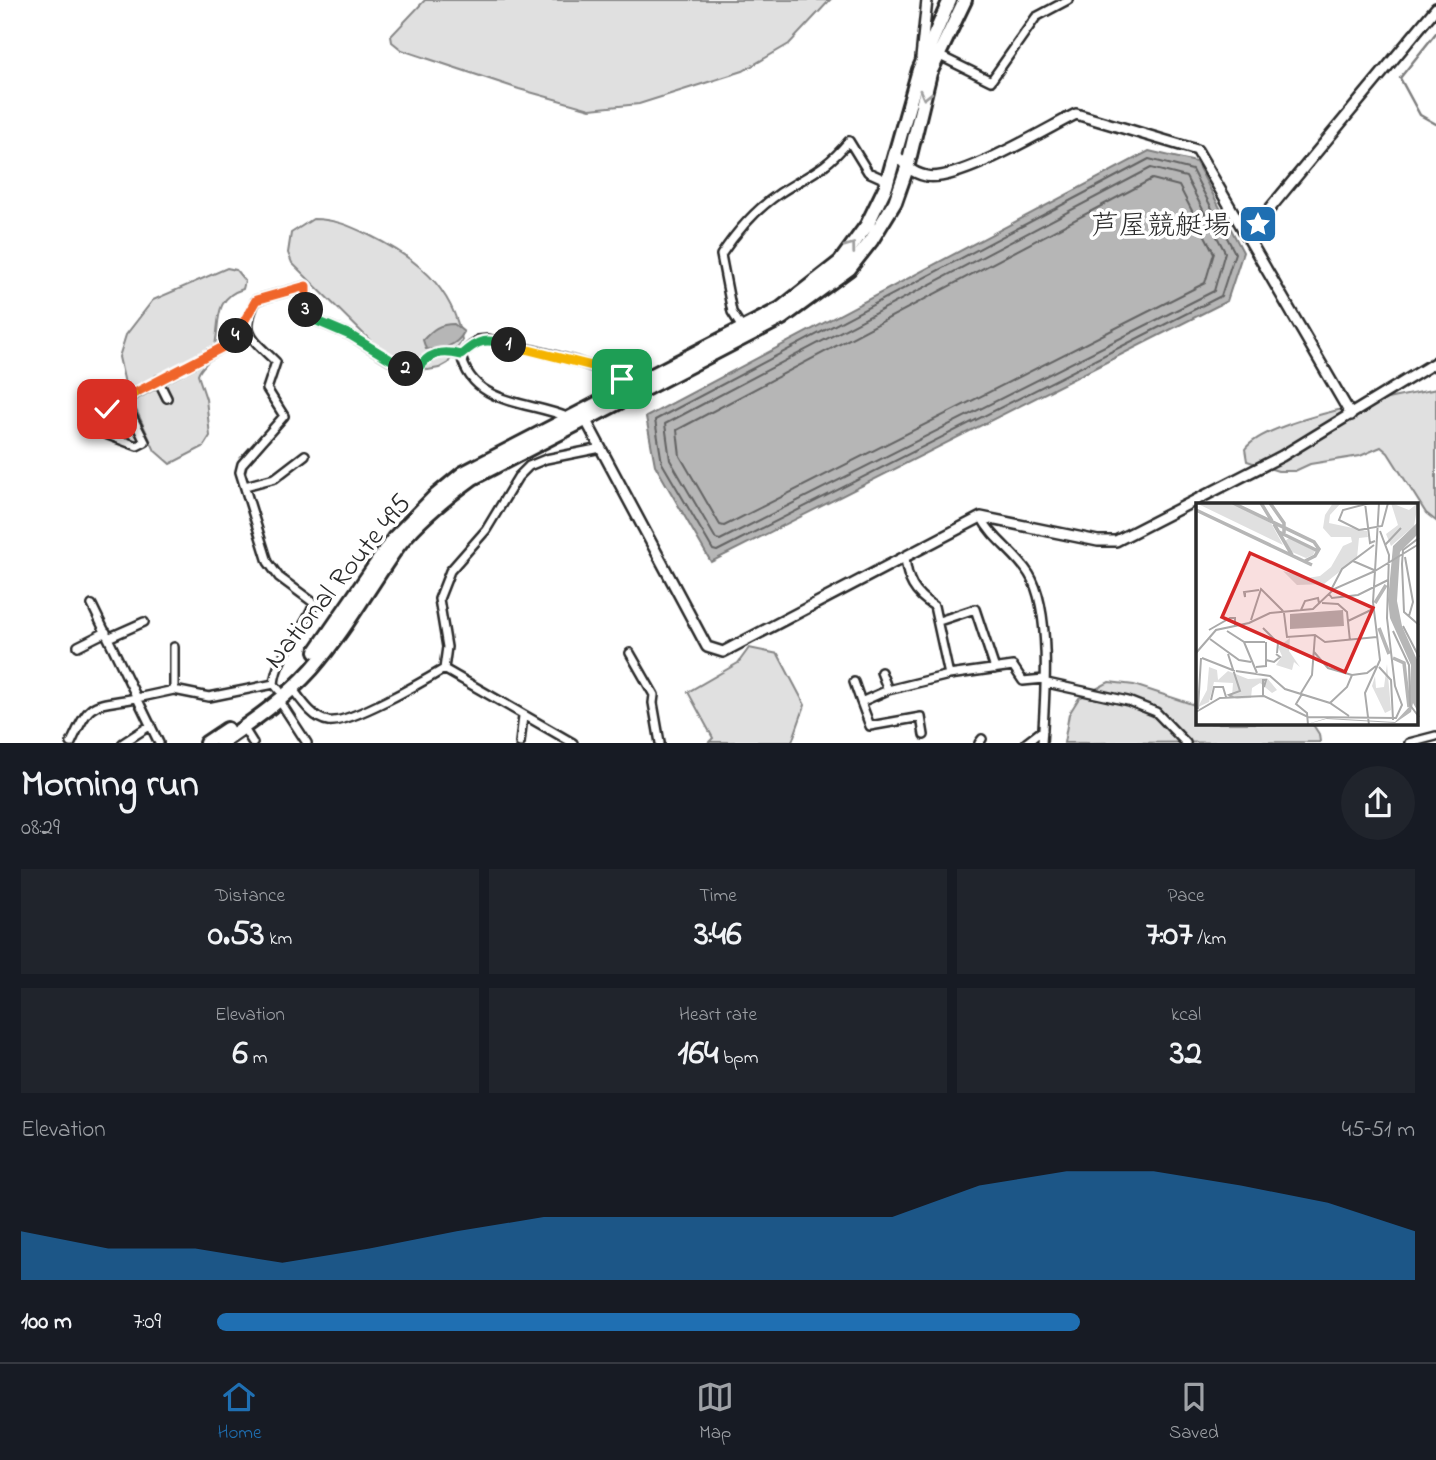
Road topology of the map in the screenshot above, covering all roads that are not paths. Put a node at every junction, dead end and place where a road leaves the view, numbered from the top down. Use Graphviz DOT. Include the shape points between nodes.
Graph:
graph roads {
  1 [pos="927,0"];
  2 [pos="965,0"];
  3 [pos="1068,0"];
  4 [pos="946,2"];
  5 [pos="1436,8"];
  6 [pos="932,52"];
  7 [pos="919,70"];
  8 [pos="896,154"];
  9 [pos="907,168"];
  10 [pos="888,181"];
  11 [pos="1248,235"];
  12 [pos="247,321"];
  13 [pos="742,328"];
  14 [pos="461,355"];
  15 [pos="1436,362"];
  16 [pos="158,380"];
  17 [pos="627,386"];
  18 [pos="167,398"];
  19 [pos="124,400"];
  20 [pos="583,415"];
  21 [pos="1351,415"];
  22 [pos="567,417"];
  23 [pos="601,448"];
  24 [pos="306,455"];
  25 [pos="245,486"];
  26 [pos="981,517"];
  27 [pos="905,556"];
  28 [pos="92,605"];
  29 [pos="939,621"];
  30 [pos="144,622"];
  31 [pos="107,635"];
  32 [pos="78,646"];
  33 [pos="174,646"];
  34 [pos="630,653"];
  35 [pos="444,669"];
  36 [pos="995,669"];
  37 [pos="880,672"];
  38 [pos="949,675"];
  39 [pos="1045,681"];
  40 [pos="854,682"];
  41 [pos="174,690"];
  42 [pos="888,690"];
  43 [pos="281,691"];
  44 [pos="137,698"];
  45 [pos="861,702"];
  46 [pos="523,716"];
  47 [pos="151,725"];
  48 [pos="870,726"];
  49 [pos="243,727"];
  50 [pos="1043,730"];
  51 [pos="873,734"];
  52 [pos="924,735"];
  53 [pos="1436,736"];
  54 [pos="71,743"];
  55 [pos="123,743"];
  56 [pos="159,743"];
  57 [pos="206,743"];
  58 [pos="220,743"];
  59 [pos="253,743"];
  60 [pos="307,743"];
  61 [pos="520,743"];
  62 [pos="573,743"];
  63 [pos="660,743"];
  64 [pos="1026,743"];
  65 [pos="1042,743"];
  66 [pos="1186,743"];
  67 [pos="1409,743"];
  1 -- 7 [label="street"];
  2 -- 6 [label="highway, National Route 495"];
  3 -- 6 [label="street" via="1036,18 991,81"];
  4 -- 6 [label="highway, National Route 495"];
  5 -- 11 [label="street"];
  6 -- 7 [label="highway, National Route 495"];
  6 -- 9 [label="highway, National Route 495, one-way"];
  7 -- 8 [label="highway, National Route 495"];
  8 -- 9 [label="street"];
  8 -- 10 [label="highway, National Route 495"];
  9 -- 11 [label="street" via="927,176 954,175 1076,114 1197,150"];
  9 -- 20 [label="highway, National Route 495" via="895,202 871,241 849,269 821,292 782,318"];
  13 -- 10 [label="highway, National Route 495, one-way" via="780,309 840,262 867,225"];
  10 -- 13 [label="street" via="868,172 849,141 830,165 779,194 738,228 721,255 732,312"];
  11 -- 21 [label="street"];
  12 -- 14 [label="street" via="256,300 306,286 310,318 350,335 406,370 417,370 429,356 441,352"];
  12 -- 16 [label="street" via="225,346"];
  12 -- 25 [label="street" via="253,338 276,362 267,389 284,416 242,464"];
  13 -- 17 [label="highway, National Route 495"];
  14 -- 17 [label="street" via="478,340 488,339 596,367"];
  14 -- 22 [label="street" via="480,390"];
  15 -- 21 [label="street"];
  16 -- 18 [label="street"];
  16 -- 19 [label="street"];
  17 -- 20 [label="highway, National Route 495"];
  19 -- 19 [label="street" via="107,409 106,434 137,446 145,442"];
  20 -- 22 [label="highway, National Route 495"];
  20 -- 23 [label="street"];
  20 -- 43 [label="highway, National Route 495" via="449,495 400,544 344,629"];
  21 -- 26 [label="street" via="1282,456 1116,541"];
  22 -- 43 [label="highway, National Route 495" via="463,474 434,497 394,538 322,644"];
  23 -- 27 [label="street" via="707,647 714,651 723,652"];
  23 -- 35 [label="street" via="529,466 486,530 450,571 439,598 447,647"];
  24 -- 25 [label="street" via="275,478"];
  25 -- 43 [label="street" via="268,562 279,577 314,603 297,639 275,669"];
  26 -- 27 [label="street"];
  26 -- 39 [label="street" via="1036,588"];
  27 -- 29 [label="street" via="906,573 917,596 934,606"];
  28 -- 31 [label="street"];
  29 -- 36 [label="street" via="975,609"];
  29 -- 38 [label="street"];
  30 -- 31 [label="street"];
  31 -- 32 [label="street"];
  31 -- 44 [label="street"];
  33 -- 41 [label="street"];
  34 -- 63 [label="street" via="654,695"];
  35 -- 43 [label="street" via="410,690 336,721 319,717"];
  35 -- 46 [label="street"];
  36 -- 38 [label="street"];
  36 -- 39 [label="street" via="1013,666 1023,681"];
  37 -- 42 [label="street"];
  38 -- 42 [label="street"];
  39 -- 50 [label="street"];
  39 -- 66 [label="street" via="1156,712"];
  40 -- 45 [label="street"];
  41 -- 43 [label="street" via="209,697"];
  41 -- 44 [label="street"];
  42 -- 45 [label="street"];
  43 -- 49 [label="highway, National Route 495"];
  43 -- 57 [label="highway, National Route 495"];
  43 -- 60 [label="street"];
  44 -- 47 [label="street"];
  44 -- 54 [label="street" via="85,711"];
  45 -- 48 [label="street"];
  46 -- 61 [label="street"];
  46 -- 62 [label="street"];
  47 -- 55 [label="street"];
  47 -- 56 [label="street"];
  48 -- 51 [label="street"];
  48 -- 52 [label="street" via="921,717"];
  49 -- 58 [label="highway, National Route 495"];
  49 -- 59 [label="street"];
  50 -- 64 [label="street"];
  50 -- 65 [label="street"];
  53 -- 67 [label="street"];
}
